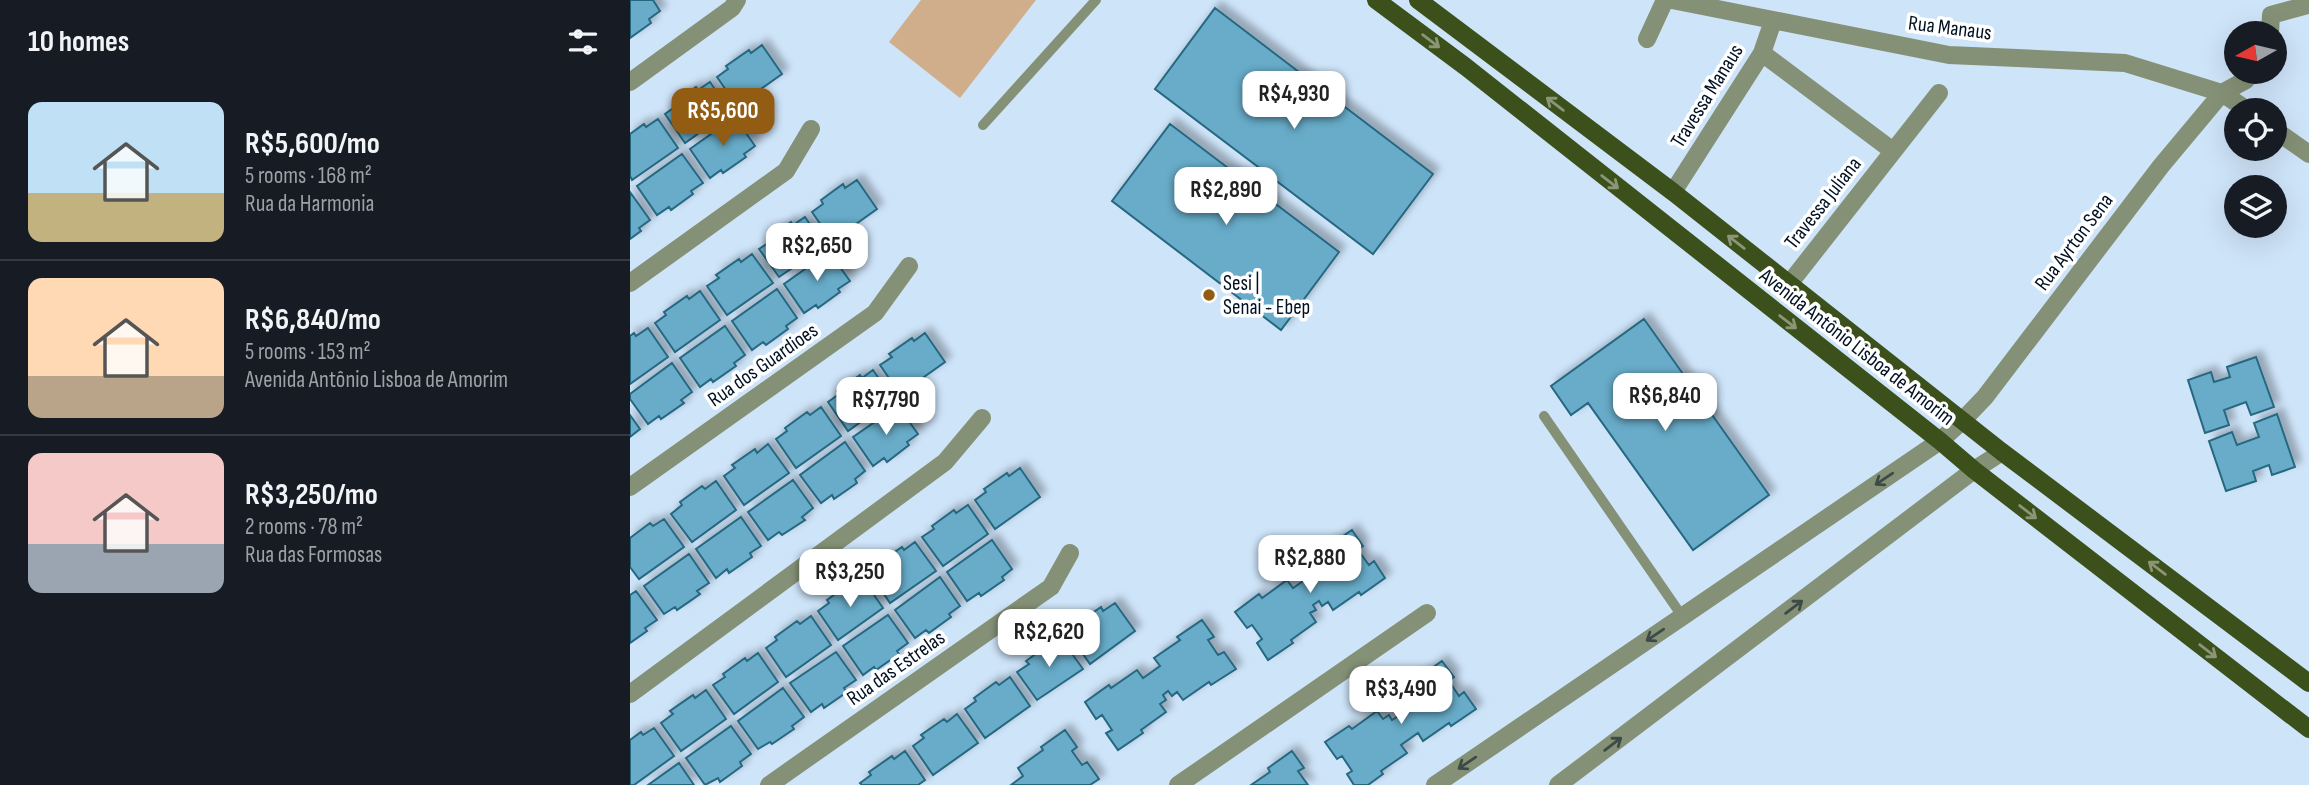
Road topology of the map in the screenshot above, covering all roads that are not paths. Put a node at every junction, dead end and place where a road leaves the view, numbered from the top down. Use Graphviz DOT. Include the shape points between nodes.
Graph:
graph roads {
  1 [pos="737,0"];
  2 [pos="1096,0"];
  3 [pos="1376,0"];
  4 [pos="1418,0"];
  5 [pos="1665,0"];
  6 [pos="1672,0"];
  7 [pos="2307,0"];
  8 [pos="1773,21"];
  9 [pos="2271,21"];
  10 [pos="1647,39"];
  11 [pos="1762,53"];
  12 [pos="630,82"];
  13 [pos="2239,84"];
  14 [pos="1939,93"];
  15 [pos="2222,93"];
  16 [pos="2229,98"];
  17 [pos="983,125"];
  18 [pos="811,129"];
  19 [pos="2287,138"];
  20 [pos="1893,151"];
  21 [pos="2309,154"];
  22 [pos="1673,191"];
  23 [pos="908,267"];
  24 [pos="630,283"];
  25 [pos="1790,284"];
  26 [pos="1544,416"];
  27 [pos="982,418"];
  28 [pos="1963,420"];
  29 [pos="1940,441"];
  30 [pos="2003,452"];
  31 [pos="1974,470"];
  32 [pos="630,487"];
  33 [pos="1070,553"];
  34 [pos="1427,613"];
  35 [pos="1682,617"];
  36 [pos="2309,682"];
  37 [pos="630,694"];
  38 [pos="2309,729"];
  39 [pos="769,785"];
  40 [pos="1178,785"];
  41 [pos="1435,785"];
  42 [pos="1558,785"];
  1 -- 12 [label="street"];
  2 -- 17 [label="lane"];
  3 -- 29 [label="main road, Avenida Antônio Lisboa de Amorim, one-way"];
  22 -- 4 [label="main road, Avenida Antônio Lisboa de Amorim, one-way"];
  5 -- 10 [label="street"];
  6 -- 8 [label="street, Rua Manaus"];
  7 -- 9 [label="street" via="2308,5 2271,15"];
  8 -- 11 [label="street, Travessa Manaus"];
  8 -- 15 [label="street, Rua Manaus" via="1949,55 2125,63"];
  11 -- 20 [label="street, Travessa Juliana"];
  11 -- 22 [label="street, Travessa Manaus"];
  13 -- 15 [label="street, Rua Ayrton Sena"];
  14 -- 20 [label="street, Travessa Juliana"];
  15 -- 16 [label="street, Rua Manaus"];
  15 -- 28 [label="street, Rua Ayrton Sena"];
  18 -- 24 [label="street" via="786,172"];
  19 -- 21 [label="street"];
  20 -- 25 [label="street, Travessa Juliana"];
  25 -- 22 [label="main road, Avenida Antônio Lisboa de Amorim, one-way"];
  23 -- 32 [label="street, Rua dos Guardioes" via="875,313"];
  25 -- 28 [label="main road, Avenida Antônio Lisboa de Amorim"];
  26 -- 35 [label="lane"];
  27 -- 37 [label="street" via="945,462"];
  28 -- 29 [label="street, Rua Ayrton Sena"];
  28 -- 30 [label="main road, Avenida Antônio Lisboa de Amorim"];
  29 -- 31 [label="main road, Avenida Antônio Lisboa de Amorim"];
  29 -- 35 [label="street, Rua Ayrton Sena, one-way"];
  30 -- 31 [label="street"];
  36 -- 30 [label="main road, Avenida Antônio Lisboa de Amorim, one-way"];
  31 -- 38 [label="main road, Avenida Antônio Lisboa de Amorim, one-way"];
  42 -- 31 [label="street, one-way"];
  33 -- 39 [label="street, Rua das Estrelas" via="1051,587"];
  34 -- 40 [label="street"];
  35 -- 41 [label="street, Rua Ayrton Sena, one-way"];
}
